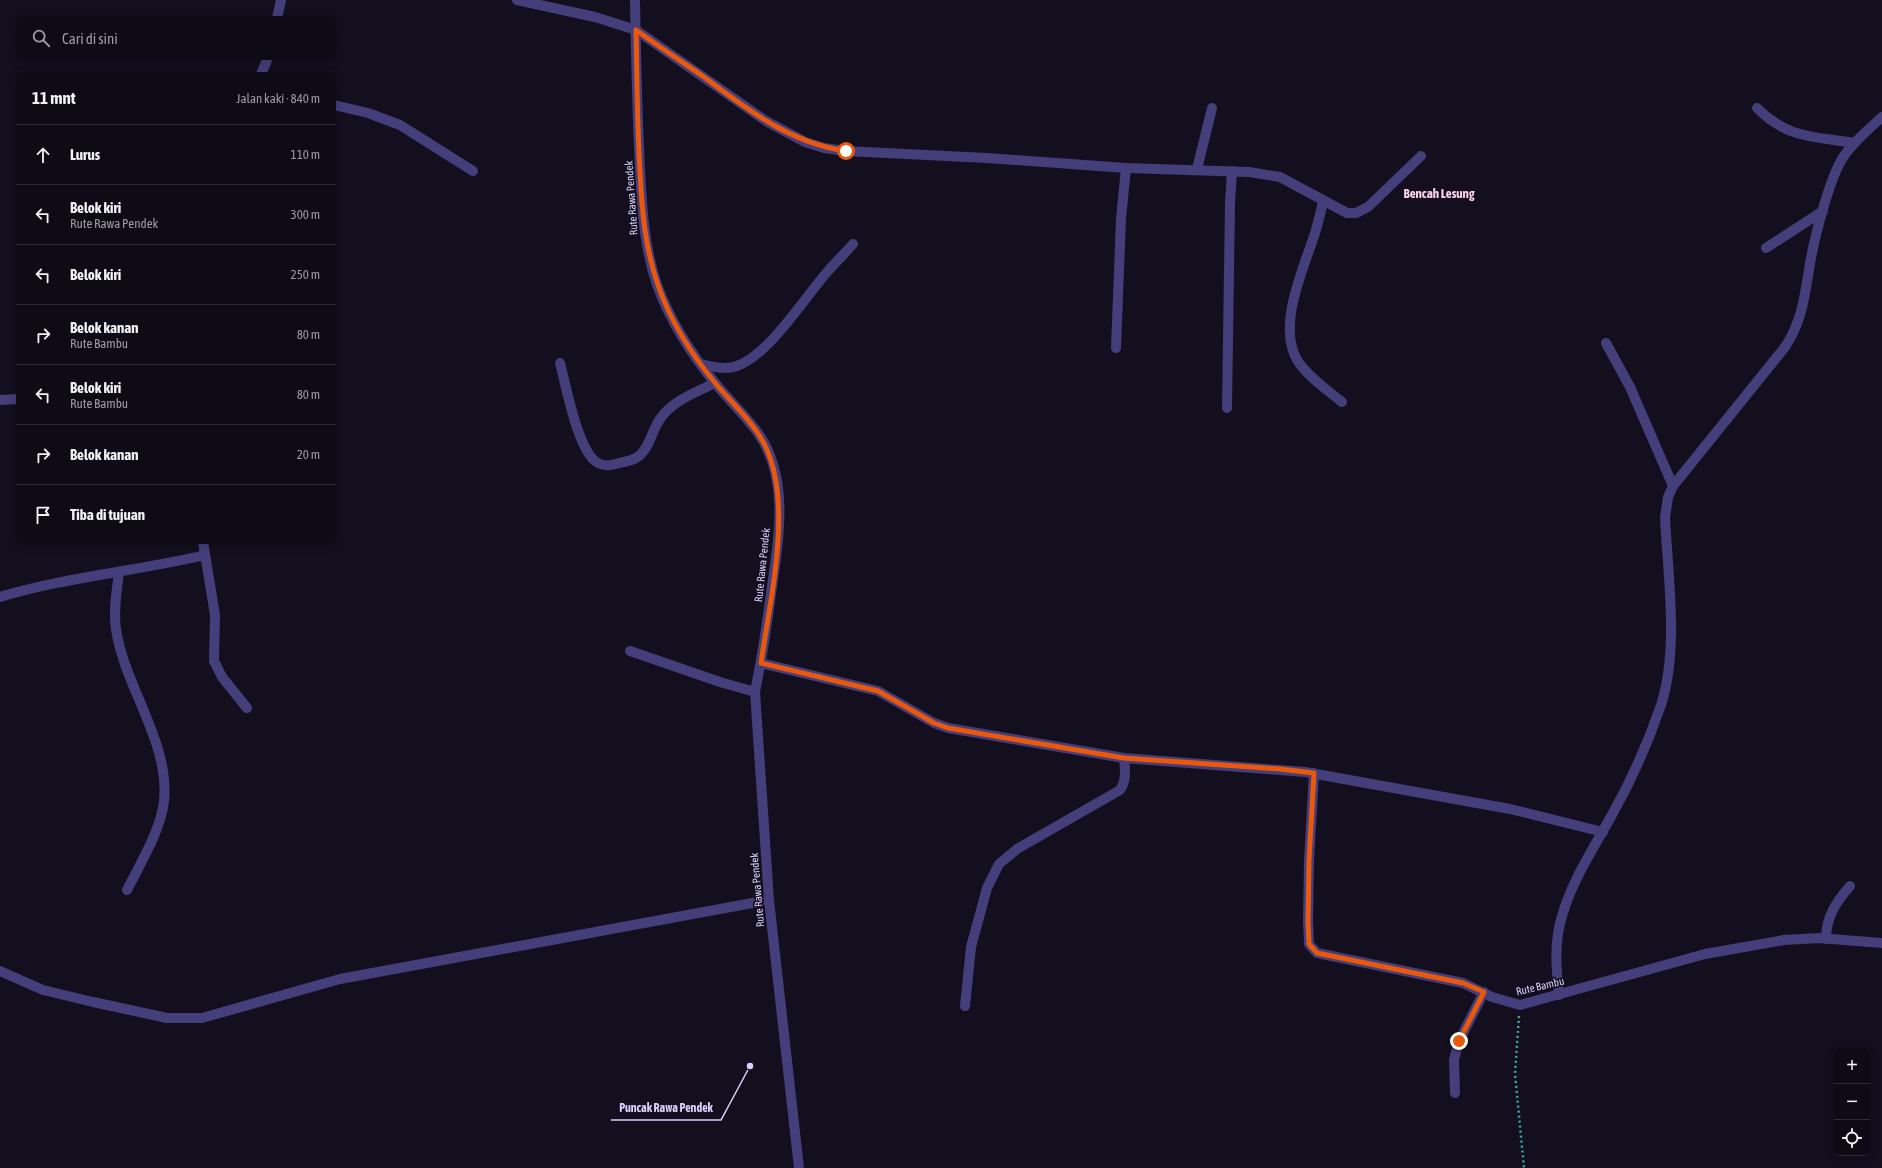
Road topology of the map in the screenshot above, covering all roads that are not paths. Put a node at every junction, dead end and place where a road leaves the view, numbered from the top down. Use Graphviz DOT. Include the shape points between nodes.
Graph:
graph roads {
  1 [pos="281,0"];
  2 [pos="635,0"];
  3 [pos="523,1"];
  4 [pos="277,16"];
  5 [pos="636,30"];
  6 [pos="267,60"];
  7 [pos="262,72"];
  8 [pos="336,105"];
  9 [pos="1212,108"];
  10 [pos="1757,108"];
  11 [pos="1882,118"];
  12 [pos="1854,143"];
  13 [pos="1421,156"];
  14 [pos="1126,168"];
  15 [pos="1197,170"];
  16 [pos="473,171"];
  17 [pos="1232,171"];
  18 [pos="1323,201"];
  19 [pos="1824,211"];
  20 [pos="853,244"];
  21 [pos="1766,248"];
  22 [pos="1606,343"];
  23 [pos="1116,348"];
  24 [pos="560,363"];
  25 [pos="701,364"];
  26 [pos="715,383"];
  27 [pos="16,399"];
  28 [pos="0,400"];
  29 [pos="1342,402"];
  30 [pos="1227,408"];
  31 [pos="1673,486"];
  32 [pos="203,544"];
  33 [pos="205,555"];
  34 [pos="119,572"];
  35 [pos="0,598"];
  36 [pos="630,651"];
  37 [pos="761,663"];
  38 [pos="755,692"];
  39 [pos="247,708"];
  40 [pos="1124,758"];
  41 [pos="1309,772"];
  42 [pos="1603,832"];
  43 [pos="1850,886"];
  44 [pos="127,890"];
  45 [pos="769,900"];
  46 [pos="1826,939"];
  47 [pos="1882,943"];
  48 [pos="0,971"];
  49 [pos="1484,992"];
  50 [pos="1558,994"];
  51 [pos="965,1006"];
  52 [pos="1455,1093"];
  53 [pos="799,1168"];
  1 -- 4 [label="street"];
  2 -- 5 [label="street, Rute Rawa Pendek"];
  3 -- 5 [label="street" via="596,17"];
  5 -- 14 [label="street" via="766,121 805,142 824,148"];
  5 -- 25 [label="street, Rute Rawa Pendek" via="642,205 650,264 668,311"];
  6 -- 7 [label="street"];
  8 -- 16 [label="street" via="368,113 400,125"];
  9 -- 15 [label="street"];
  10 -- 12 [label="street" via="1773,122 1795,134"];
  11 -- 12 [label="street"];
  12 -- 19 [label="street" via="1842,160"];
  13 -- 18 [label="street" via="1362,211 1347,213"];
  14 -- 15 [label="street"];
  14 -- 23 [label="street" via="1121,219"];
  15 -- 17 [label="street"];
  17 -- 18 [label="street" via="1280,177"];
  17 -- 30 [label="street"];
  18 -- 29 [label="street" via="1294,294 1291,311 1291,346 1298,362 1306,371"];
  19 -- 21 [label="street"];
  19 -- 31 [label="street" via="1811,256 1801,315 1793,335"];
  20 -- 25 [label="street" via="783,328 748,361 730,368"];
  22 -- 31 [label="street" via="1630,387"];
  24 -- 26 [label="street" via="584,446 592,459 605,466 639,456 659,419 669,408"];
  25 -- 26 [label="street, Rute Rawa Pendek"];
  26 -- 37 [label="street, Rute Rawa Pendek" via="758,434 774,466 777,482 780,508 776,560"];
  27 -- 28 [label="street"];
  31 -- 42 [label="street" via="1668,497 1665,518 1671,648 1666,682 1661,705 1647,743"];
  32 -- 33 [label="street"];
  33 -- 34 [label="street"];
  33 -- 39 [label="street" via="215,615 215,665"];
  34 -- 35 [label="street" via="26,589"];
  34 -- 44 [label="street" via="116,629 127,668 155,743 164,782 160,819"];
  36 -- 38 [label="street"];
  37 -- 38 [label="street, Rute Rawa Pendek"];
  37 -- 40 [label="street" via="878,691 934,723 948,728"];
  38 -- 45 [label="street, Rute Rawa Pendek"];
  40 -- 41 [label="street"];
  40 -- 51 [label="street" via="1125,777 1120,790 1017,850 996,868 987,888 971,947"];
  41 -- 42 [label="street" via="1510,809"];
  41 -- 49 [label="street, Rute Bambu" via="1308,922 1311,948 1317,953 1463,983"];
  42 -- 50 [label="street" via="1561,917 1555,951"];
  43 -- 46 [label="street" via="1831,912"];
  45 -- 48 [label="street" via="340,979 202,1018 167,1018 93,1002 43,990"];
  45 -- 53 [label="street, Rute Rawa Pendek"];
  46 -- 47 [label="street, Rute Bambu"];
  46 -- 50 [label="street, Rute Bambu" via="1784,940 1705,954"];
  49 -- 50 [label="street, Rute Bambu" via="1520,1005"];
  49 -- 52 [label="street" via="1464,1030 1454,1060"];
}
